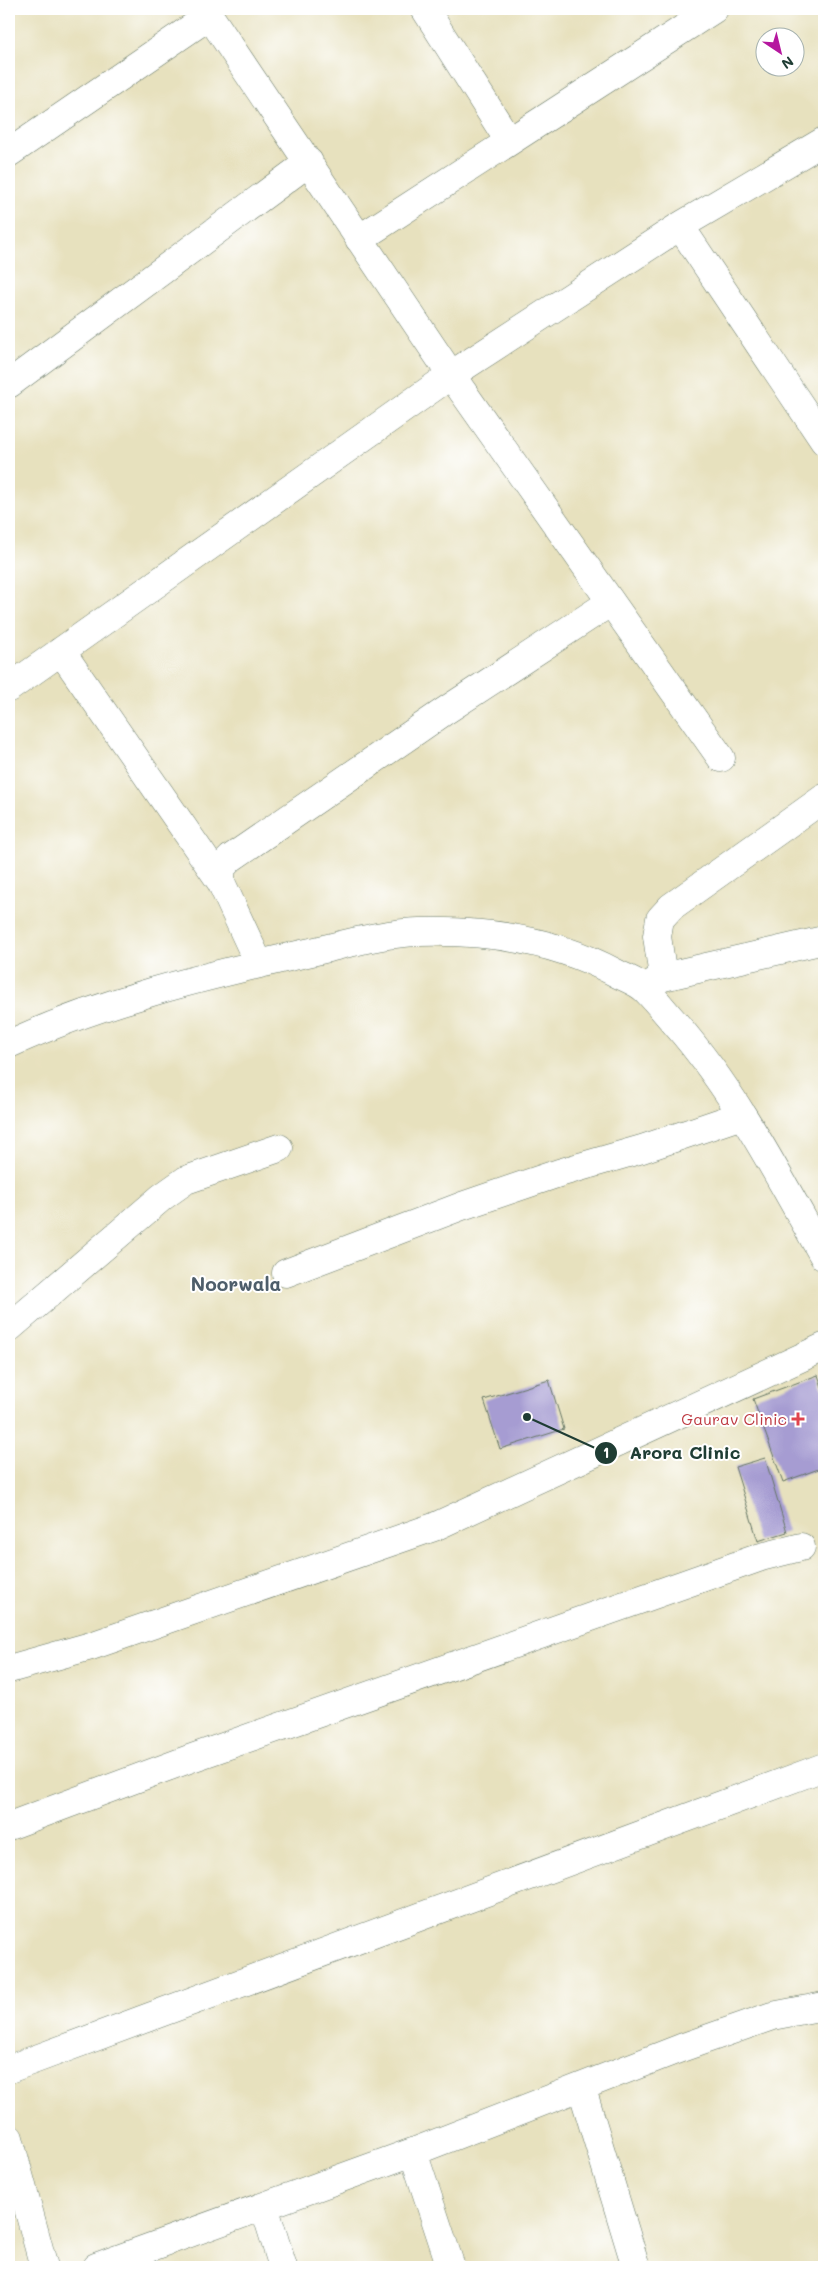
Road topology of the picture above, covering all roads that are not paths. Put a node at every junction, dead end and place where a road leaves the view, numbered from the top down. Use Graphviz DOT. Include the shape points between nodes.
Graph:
graph roads {
  1 [pos="425,9"];
  2 [pos="714,9"];
  3 [pos="207,12"];
  4 [pos="509,141"];
  5 [pos="824,141"];
  6 [pos="9,153"];
  7 [pos="309,162"];
  8 [pos="680,226"];
  9 [pos="359,239"];
  10 [pos="451,375"];
  11 [pos="9,384"];
  12 [pos="824,441"];
  13 [pos="611,602"];
  14 [pos="61,651"];
  15 [pos="9,688"];
  16 [pos="721,758"];
  17 [pos="824,798"];
  18 [pos="221,882"];
  19 [pos="824,940"];
  20 [pos="259,964"];
  21 [pos="654,983"];
  22 [pos="9,1044"];
  23 [pos="742,1115"];
  24 [pos="280,1148"];
  25 [pos="824,1257"];
  26 [pos="286,1273"];
  27 [pos="9,1328"];
  28 [pos="824,1347"];
  29 [pos="801,1547"];
  30 [pos="9,1669"];
  31 [pos="824,1767"];
  32 [pos="9,1826"];
  33 [pos="824,2006"];
  34 [pos="9,2069"];
  35 [pos="582,2089"];
  36 [pos="9,2138"];
  37 [pos="413,2152"];
  38 [pos="264,2206"];
  39 [pos="44,2267"];
  40 [pos="96,2267"];
  41 [pos="283,2267"];
  42 [pos="452,2267"];
  43 [pos="636,2267"];
  1 -- 4 [label="street"];
  2 -- 4 [label="street"];
  3 -- 6 [label="street"];
  3 -- 7 [label="street"];
  4 -- 9 [label="street"];
  5 -- 8 [label="street"];
  7 -- 9 [label="street"];
  7 -- 11 [label="street"];
  8 -- 10 [label="street"];
  8 -- 12 [label="street"];
  9 -- 10 [label="street"];
  10 -- 13 [label="street"];
  10 -- 14 [label="street"];
  13 -- 16 [label="street"];
  13 -- 18 [label="street" via="231,858 221,868"];
  14 -- 15 [label="street"];
  14 -- 18 [label="street"];
  17 -- 21 [label="street" via="671,906 660,919"];
  18 -- 20 [label="street"];
  19 -- 21 [label="street"];
  20 -- 21 [label="street" via="416,932 479,932 543,944"];
  20 -- 22 [label="street" via="117,1001 57,1022"];
  21 -- 23 [label="street"];
  23 -- 25 [label="street"];
  23 -- 26 [label="street" via="462,1206"];
  24 -- 27 [label="street" via="186,1180"];
  28 -- 30 [label="street" via="434,1527 91,1646"];
  29 -- 32 [label="street" via="761,1557 188,1759"];
  31 -- 34 [label="street"];
  33 -- 35 [label="street" via="772,2016 681,2048"];
  35 -- 37 [label="street"];
  35 -- 43 [label="street"];
  36 -- 39 [label="street"];
  37 -- 38 [label="street"];
  37 -- 42 [label="street"];
  38 -- 40 [label="street"];
  38 -- 41 [label="street"];
}
